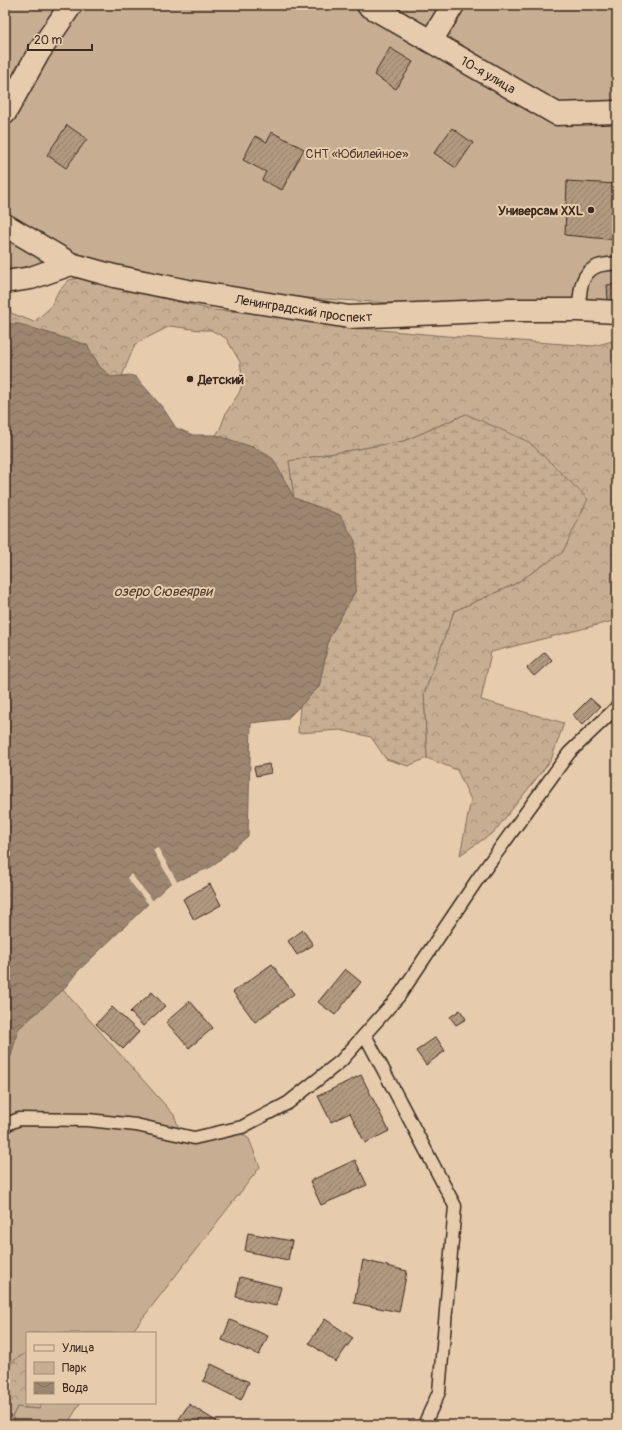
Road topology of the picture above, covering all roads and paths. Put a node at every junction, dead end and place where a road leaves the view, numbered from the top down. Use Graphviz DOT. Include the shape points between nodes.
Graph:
graph roads {
  1 [pos="71,5"];
  2 [pos="368,5"];
  3 [pos="453,5"];
  4 [pos="431,41"];
  5 [pos="12,86"];
  6 [pos="617,112"];
  7 [pos="5,113"];
  8 [pos="5,225"];
  9 [pos="617,263"];
  10 [pos="71,264"];
  11 [pos="5,282"];
  12 [pos="579,310"];
  13 [pos="617,312"];
  14 [pos="617,707"];
  15 [pos="365,1035"];
  16 [pos="5,1124"];
  17 [pos="424,1425"];
  1 -- 5 [label="street"];
  2 -- 4 [label="street, 10-я улица"];
  3 -- 4 [label="street"];
  4 -- 6 [label="street, 10-я улица" via="557,114"];
  5 -- 7 [label="street"];
  8 -- 10 [label="street, Ленинградский проспект"];
  9 -- 12 [label="lane" via="598,266 585,274"];
  10 -- 11 [label="street" via="31,278"];
  10 -- 12 [label="street, Ленинградский проспект" via="114,276 188,291 349,317 509,310"];
  12 -- 13 [label="street, Ленинградский проспект"];
  14 -- 15 [label="lane" via="569,752 476,880 399,996"];
  15 -- 16 [label="lane" via="341,1061 288,1103 242,1127 194,1138 136,1125 88,1120 18,1119"];
  15 -- 17 [label="lane" via="455,1206 439,1392"];
}
